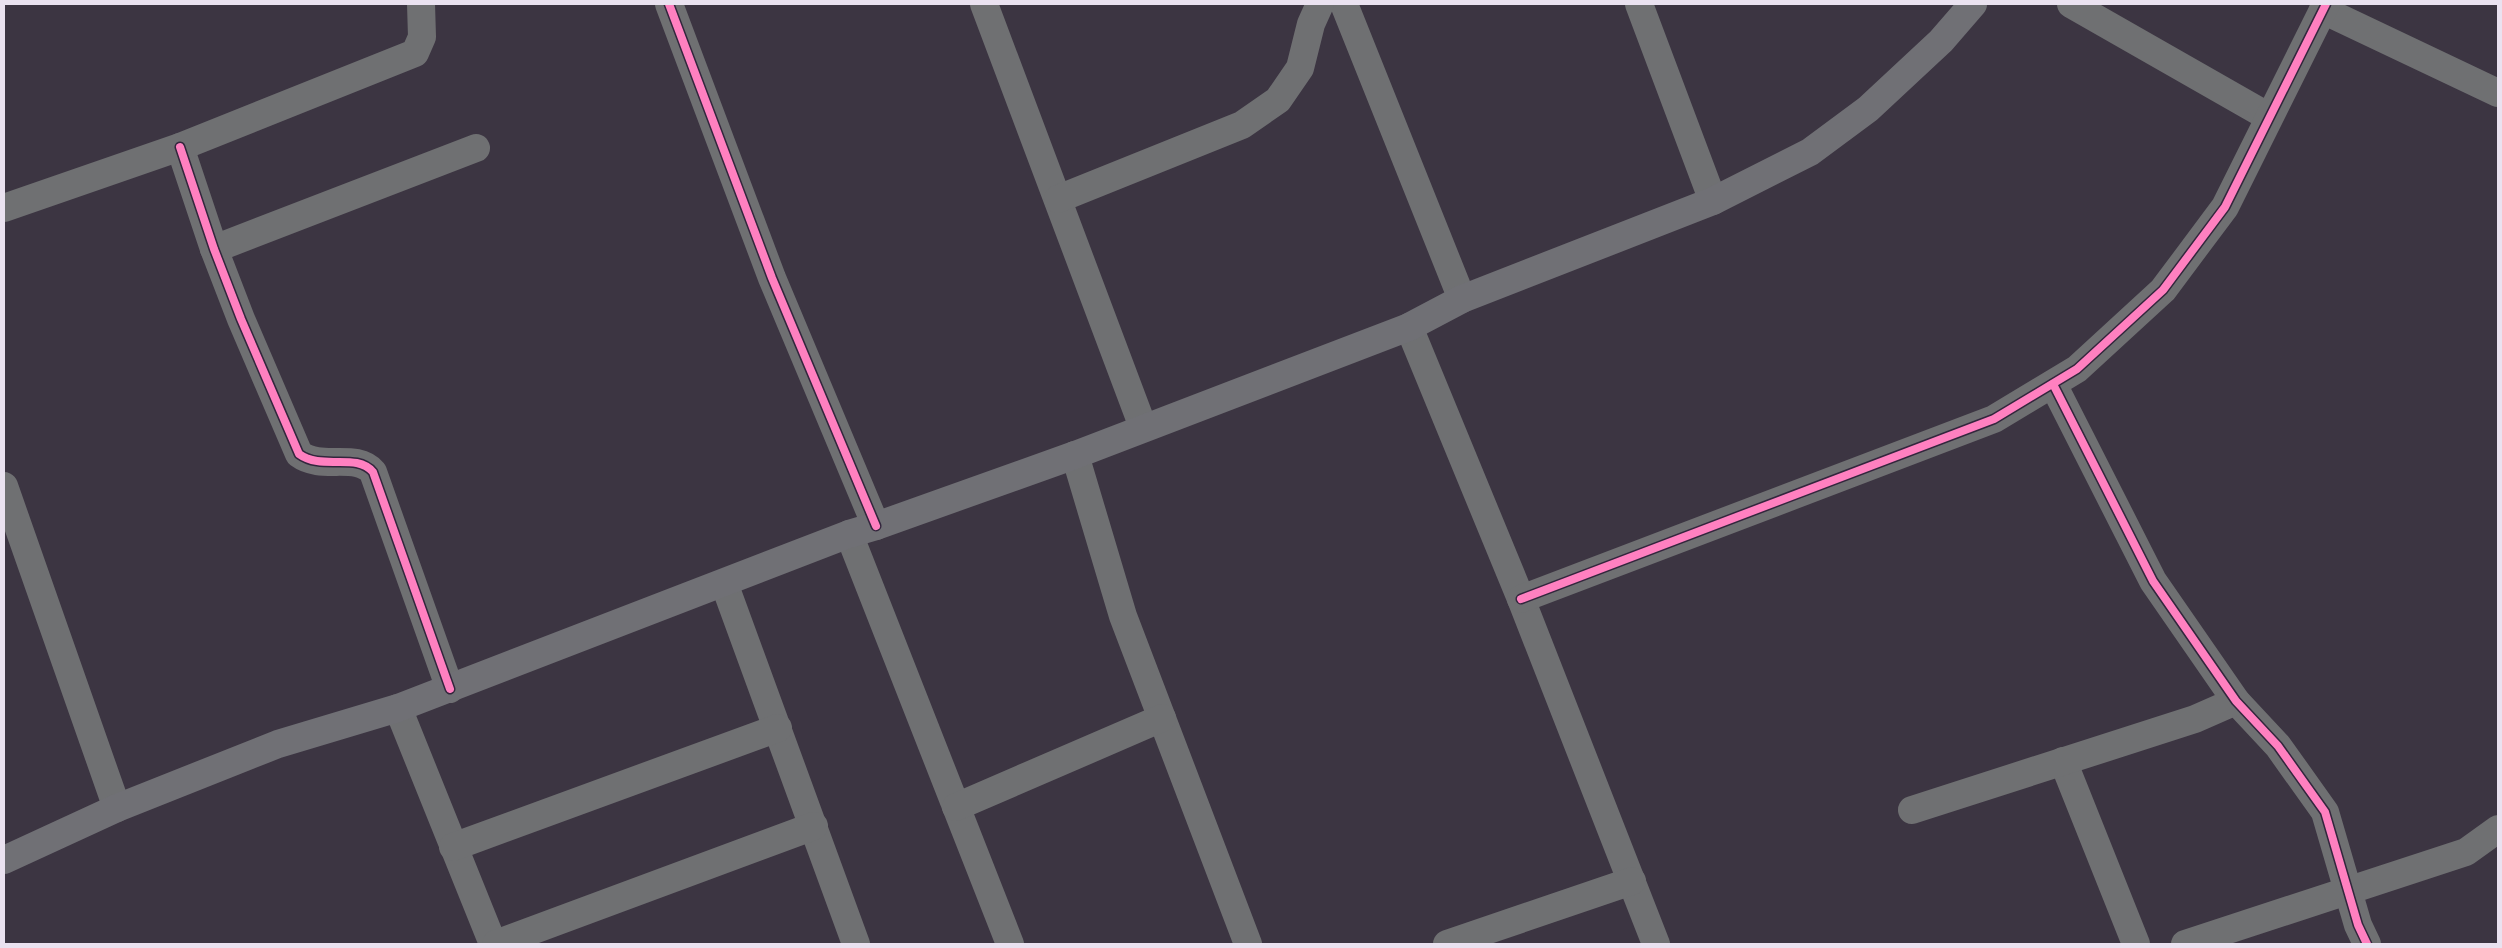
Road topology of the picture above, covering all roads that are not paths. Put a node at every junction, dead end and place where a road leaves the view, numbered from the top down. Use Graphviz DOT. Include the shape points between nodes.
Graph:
graph roads {
  1 [pos="421,4"];
  2 [pos="669,4"];
  3 [pos="984,4"];
  4 [pos="1320,4"];
  5 [pos="1344,4"];
  6 [pos="1639,4"];
  7 [pos="1973,4"];
  8 [pos="2070,4"];
  9 [pos="2324,7"];
  10 [pos="2498,93"];
  11 [pos="2269,117"];
  12 [pos="180,147"];
  13 [pos="476,148"];
  14 [pos="1058,198"];
  15 [pos="1713,201"];
  16 [pos="4,208"];
  17 [pos="214,249"];
  18 [pos="1462,299"];
  19 [pos="1409,327"];
  20 [pos="2053,384"];
  21 [pos="1143,427"];
  22 [pos="1076,455"];
  23 [pos="6,499"];
  24 [pos="876,526"];
  25 [pos="849,534"];
  26 [pos="724,583"];
  27 [pos="1521,598"];
  28 [pos="450,688"];
  29 [pos="2236,701"];
  30 [pos="398,708"];
  31 [pos="1162,718"];
  32 [pos="778,728"];
  33 [pos="2063,762"];
  34 [pos="956,807"];
  35 [pos="117,808"];
  36 [pos="1912,810"];
  37 [pos="814,826"];
  38 [pos="2498,829"];
  39 [pos="453,847"];
  40 [pos="4,860"];
  41 [pos="1632,881"];
  42 [pos="2348,891"];
  43 [pos="494,944"];
  44 [pos="856,944"];
  45 [pos="1010,944"];
  46 [pos="1248,944"];
  47 [pos="1447,944"];
  48 [pos="1656,944"];
  49 [pos="2136,944"];
  50 [pos="2186,944"];
  51 [pos="2367,944"];
  1 -- 12 [label="street" via="422,37 415,53"];
  2 -- 24 [label="street" via="772,278"];
  3 -- 14 [label="street"];
  4 -- 14 [label="street" via="1311,24 1300,68 1278,100 1242,125"];
  5 -- 18 [label="street"];
  6 -- 15 [label="street"];
  7 -- 15 [label="main road" via="1941,41 1868,108 1810,152"];
  8 -- 11 [label="street"];
  9 -- 10 [label="street"];
  9 -- 11 [label="street"];
  11 -- 20 [label="street" via="2225,207 2163,290 2077,369"];
  12 -- 16 [label="street"];
  12 -- 17 [label="street"];
  13 -- 17 [label="street"];
  14 -- 21 [label="street"];
  15 -- 18 [label="main road"];
  17 -- 28 [label="street" via="299,454 315,462 361,463 373,472"];
  18 -- 19 [label="main road"];
  19 -- 21 [label="main road"];
  19 -- 27 [label="street"];
  20 -- 27 [label="street" via="1994,419"];
  20 -- 29 [label="street" via="2153,581"];
  21 -- 22 [label="main road"];
  22 -- 24 [label="main road"];
  22 -- 31 [label="street" via="1123,616"];
  23 -- 35 [label="street"];
  24 -- 25 [label="main road"];
  25 -- 26 [label="main road"];
  25 -- 34 [label="street"];
  26 -- 28 [label="main road"];
  26 -- 32 [label="street"];
  27 -- 41 [label="street"];
  28 -- 30 [label="main road"];
  29 -- 33 [label="street" via="2196,719"];
  29 -- 42 [label="street" via="2278,746 2325,812"];
  30 -- 35 [label="main road" via="278,744"];
  30 -- 39 [label="street"];
  31 -- 34 [label="street"];
  31 -- 46 [label="street"];
  32 -- 37 [label="street"];
  32 -- 39 [label="street"];
  33 -- 36 [label="street"];
  33 -- 49 [label="street"];
  34 -- 45 [label="street"];
  35 -- 40 [label="main road"];
  37 -- 43 [label="street"];
  37 -- 44 [label="street"];
  38 -- 42 [label="street" via="2466,852"];
  39 -- 43 [label="street"];
  41 -- 47 [label="street"];
  41 -- 48 [label="street"];
  42 -- 50 [label="street"];
  42 -- 51 [label="street"];
}
